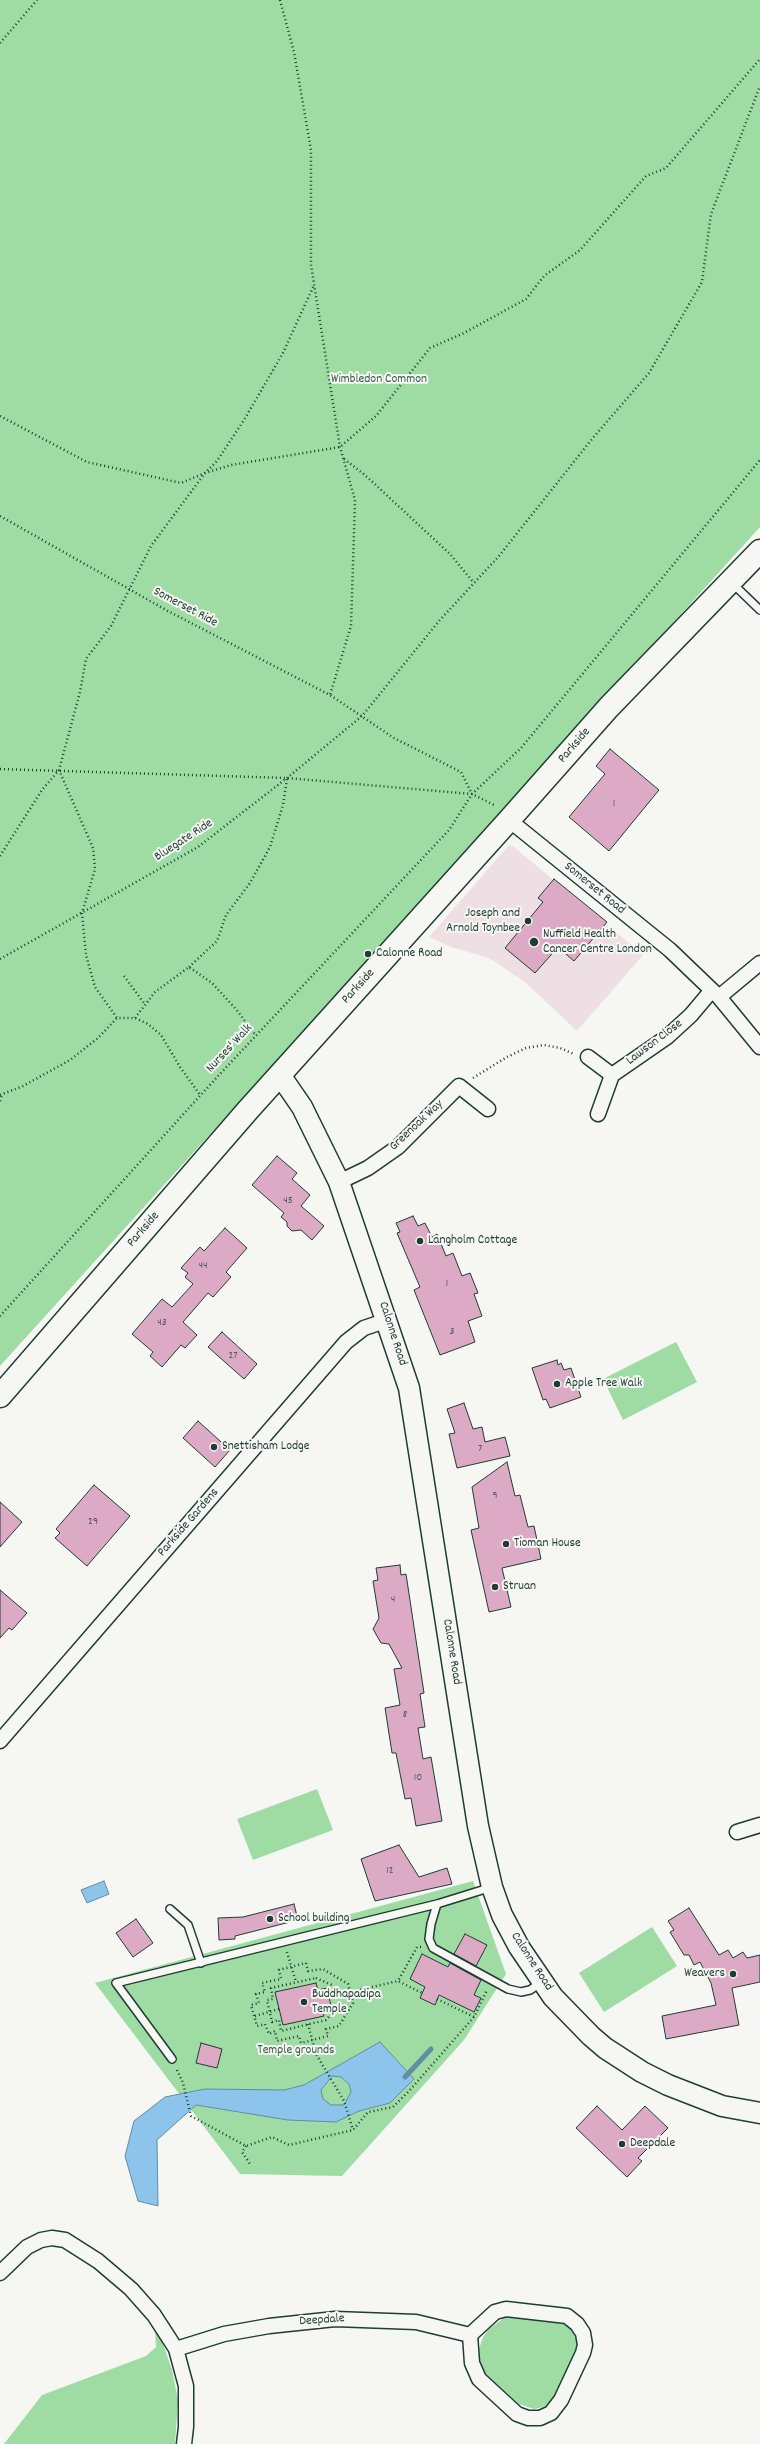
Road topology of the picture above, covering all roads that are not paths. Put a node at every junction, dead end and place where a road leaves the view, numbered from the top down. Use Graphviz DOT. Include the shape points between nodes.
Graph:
graph roads {
  1 [pos="760,551"];
  2 [pos="731,581"];
  3 [pos="760,610"];
  4 [pos="512,818"];
  5 [pos="760,963"];
  6 [pos="715,993"];
  7 [pos="760,1047"];
  8 [pos="588,1057"];
  9 [pos="280,1075"];
  10 [pos="612,1075"];
  11 [pos="488,1109"];
  12 [pos="598,1114"];
  13 [pos="339,1182"];
  14 [pos="388,1320"];
  15 [pos="0,1396"];
  16 [pos="0,1741"];
  17 [pos="760,1825"];
  18 [pos="737,1832"];
  19 [pos="492,1887"];
  20 [pos="437,1904"];
  21 [pos="170,1910"];
  22 [pos="201,1963"];
  23 [pos="542,1982"];
  24 [pos="172,2059"];
  25 [pos="760,2113"];
  26 [pos="0,2273"];
  27 [pos="470,2335"];
  28 [pos="176,2349"];
  29 [pos="184,2444"];
  1 -- 2 [label="main road, Parkside"];
  2 -- 3 [label="lane"];
  2 -- 4 [label="main road, Parkside" via="609,707"];
  4 -- 6 [label="street, Somerset Road" via="670,950"];
  4 -- 9 [label="main road, Parkside"];
  5 -- 6 [label="street, Lawson Close"];
  6 -- 7 [label="street, Somerset Road"];
  6 -- 10 [label="street, Lawson Close" via="667,1037"];
  8 -- 10 [label="street"];
  9 -- 13 [label="street, Calonne Road" via="302,1107"];
  9 -- 15 [label="main road, Parkside"];
  10 -- 12 [label="street"];
  11 -- 13 [label="street, Greenoak Way" via="459,1086 398,1147 368,1168"];
  13 -- 14 [label="street, Calonne Road"];
  14 -- 16 [label="street, Parkside Gardens" via="364,1328 346,1342"];
  14 -- 19 [label="street, Calonne Road" via="410,1388 478,1826"];
  17 -- 18 [label="street"];
  19 -- 20 [label="lane"];
  19 -- 23 [label="street, Calonne Road" via="505,1921"];
  20 -- 22 [label="lane"];
  20 -- 23 [label="lane" via="431,1924 430,1939 433,1948 492,1981 521,1992 530,1990"];
  21 -- 22 [label="lane" via="188,1925"];
  22 -- 24 [label="lane" via="116,1983"];
  23 -- 25 [label="street, Calonne Road" via="591,2036 642,2072 722,2106"];
  26 -- 28 [label="street" via="27,2247 52,2238 65,2240 98,2261 132,2289 154,2315"];
  27 -- 27 [label="street" via="472,2363 479,2379 517,2414 528,2418 540,2418 551,2414 568,2387 585,2345 583,2333 567,2316 506,2309 495,2312"];
  27 -- 28 [label="street, Deepdale" via="416,2322 335,2319 224,2334"];
  28 -- 29 [label="street" via="186,2386"];
}
